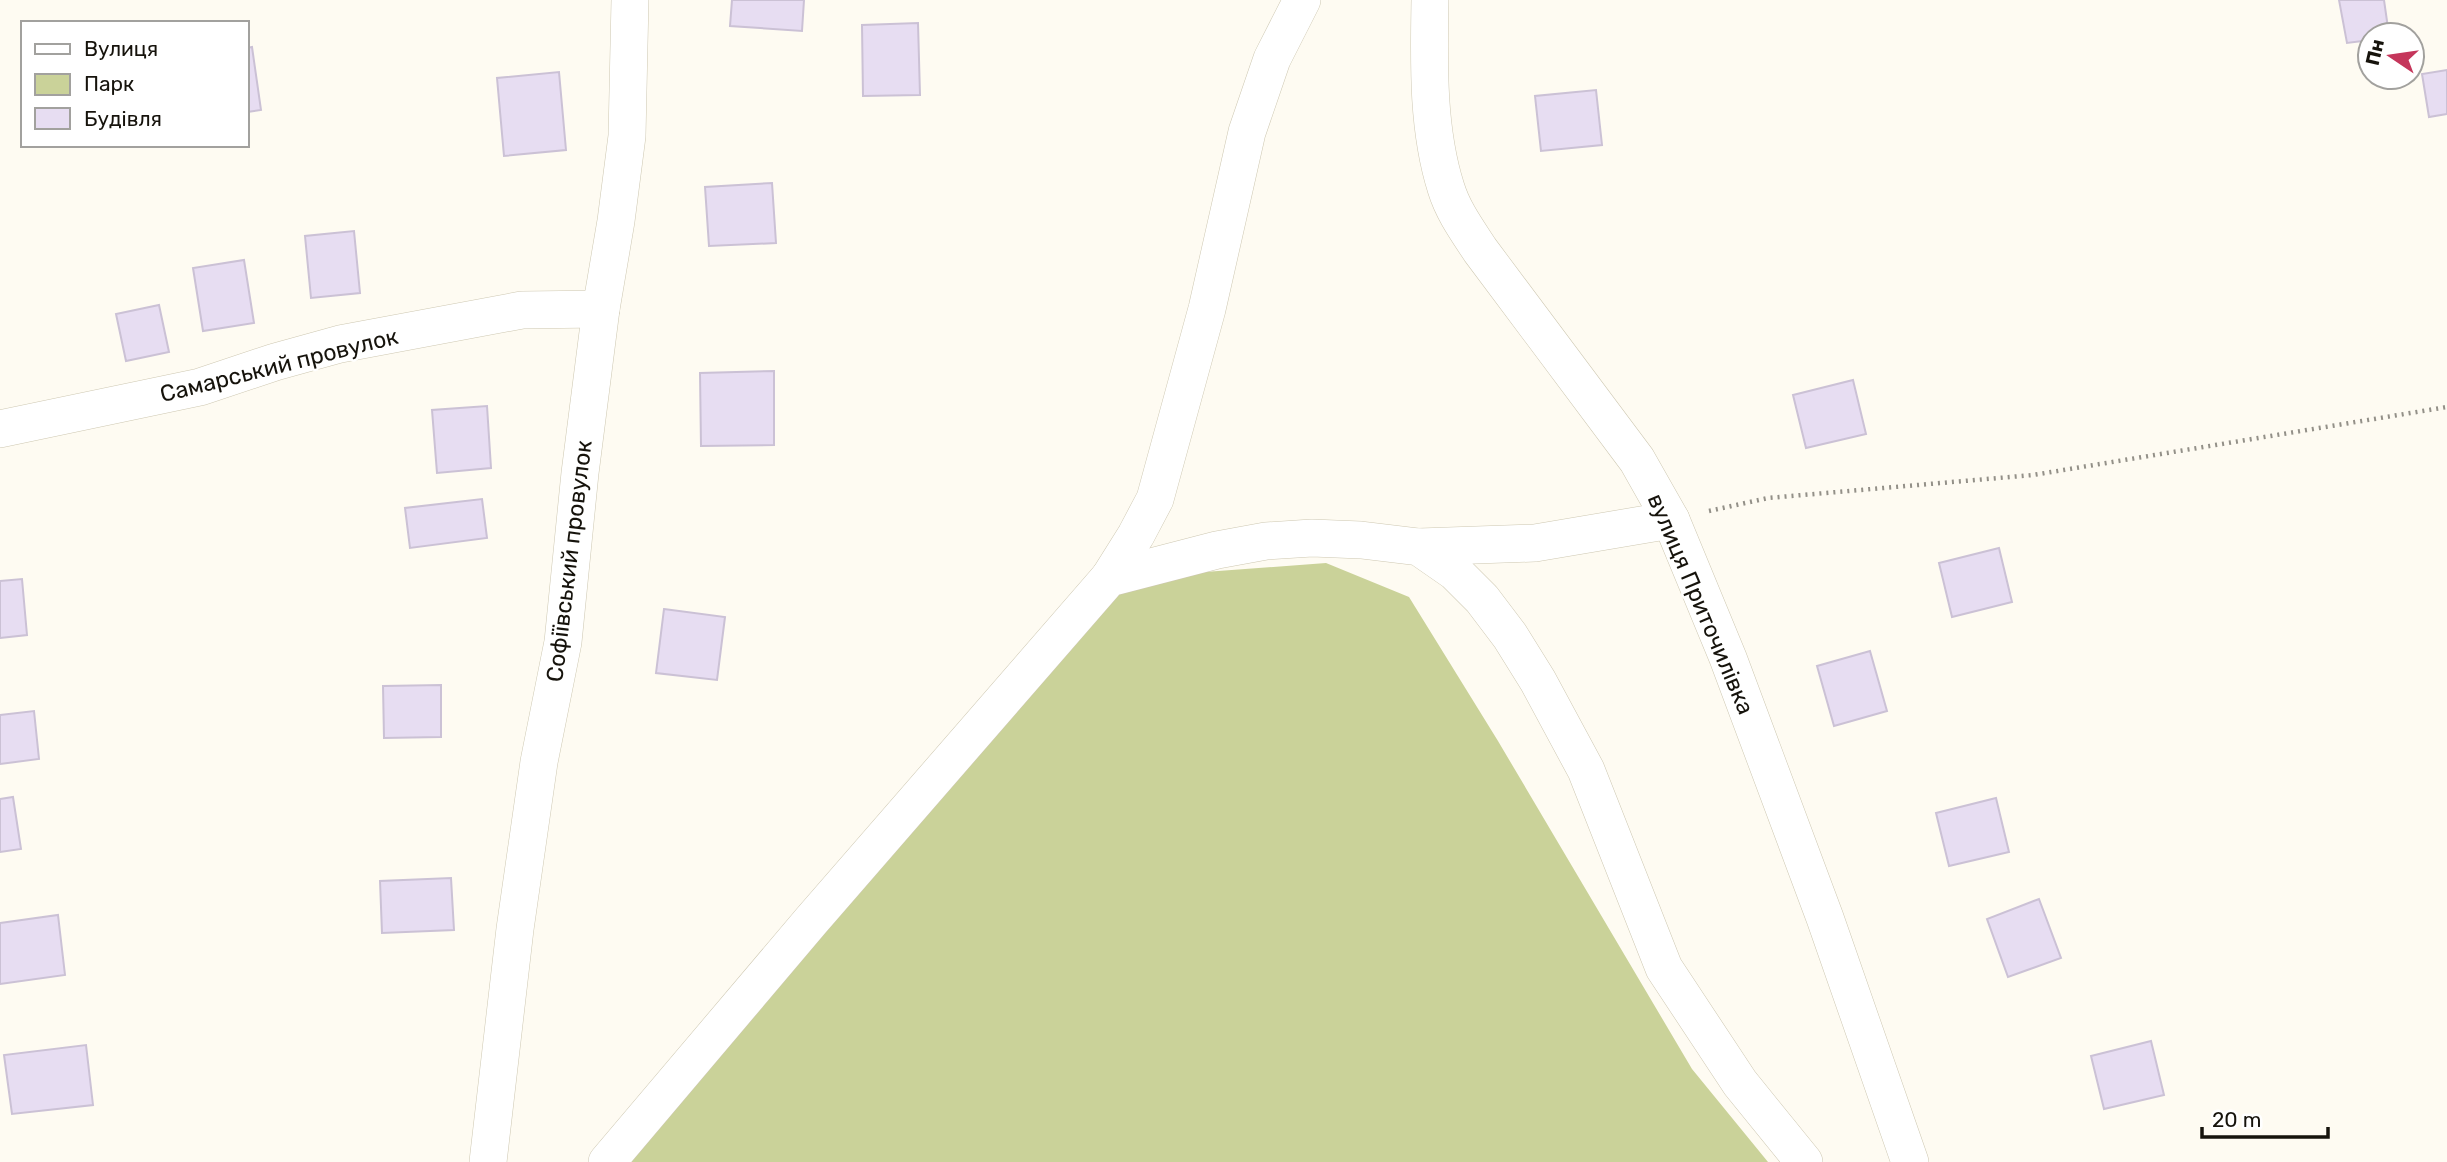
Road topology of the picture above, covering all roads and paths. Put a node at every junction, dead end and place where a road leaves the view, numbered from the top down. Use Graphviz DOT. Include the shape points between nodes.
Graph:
graph roads {
  1 [pos="630,0"];
  2 [pos="1302,0"];
  3 [pos="1430,0"];
  4 [pos="601,309"];
  5 [pos="2447,407"];
  6 [pos="0,429"];
  7 [pos="1671,520"];
  8 [pos="1419,547"];
  9 [pos="1109,579"];
  10 [pos="488,1162"];
  11 [pos="607,1162"];
  12 [pos="1804,1162"];
  13 [pos="1910,1162"];
  1 -- 4 [label="street, Софіївський провулок" via="627,135"];
  2 -- 9 [label="street" via="1272,59 1247,132 1207,309 1155,499"];
  3 -- 7 [label="street, вулиця Приточилівка" via="1429,73 1436,145 1458,216 1637,460"];
  4 -- 6 [label="street, Самарський провулок" via="522,310 340,344 200,387"];
  4 -- 10 [label="street, Софіївський провулок" via="563,642 537,775"];
  5 -- 7 [label="path" via="2033,475 1768,498"];
  7 -- 8 [label="street" via="1535,543"];
  7 -- 13 [label="street, вулиця Приточилівка" via="1825,918"];
  8 -- 9 [label="street" via="1312,538 1266,541"];
  8 -- 12 [label="street" via="1455,572 1510,636 1586,770 1664,968 1740,1083"];
  9 -- 11 [label="street"];
}
